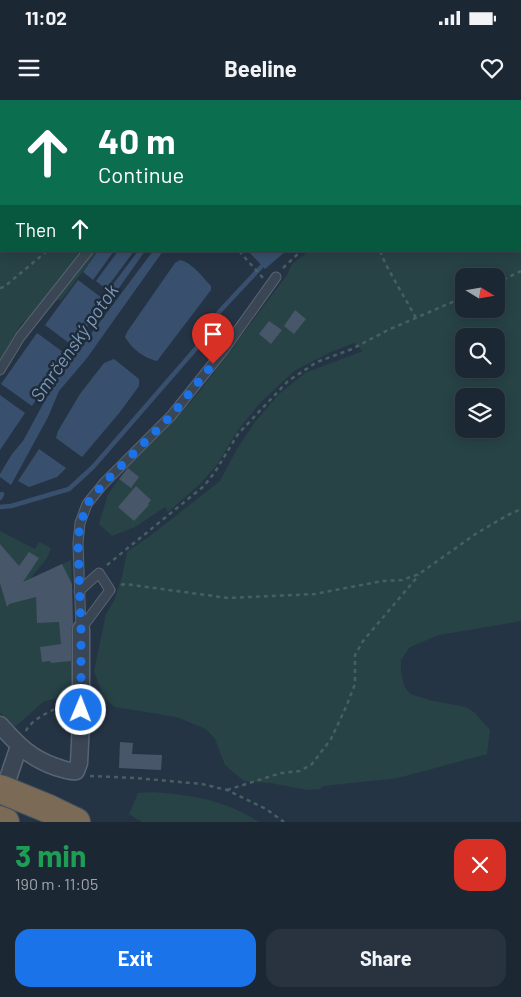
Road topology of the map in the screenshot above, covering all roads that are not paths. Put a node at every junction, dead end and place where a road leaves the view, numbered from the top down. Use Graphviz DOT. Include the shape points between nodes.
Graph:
graph roads {
  1 [pos="87,252"];
  2 [pos="276,277"];
  3 [pos="0,370"];
  4 [pos="79,591"];
  5 [pos="81,629"];
  6 [pos="0,725"];
  7 [pos="19,746"];
  8 [pos="0,790"];
  9 [pos="0,802"];
  10 [pos="0,820"];
  11 [pos="5,822"];
  12 [pos="76,822"];
  1 -- 3 [label="lane" via="20,337"];
  2 -- 4 [label="lane" via="223,352 171,416 87,504 80,523 78,543"];
  4 -- 5 [label="lane"];
  4 -- 5 [label="lane" via="99,573 110,590"];
  5 -- 7 [label="street" via="79,763 76,771 43,762"];
  6 -- 7 [label="street"];
  7 -- 9 [label="street"];
  8 -- 12 [label="highway, bridge"];
  10 -- 11 [label="highway"];
}
